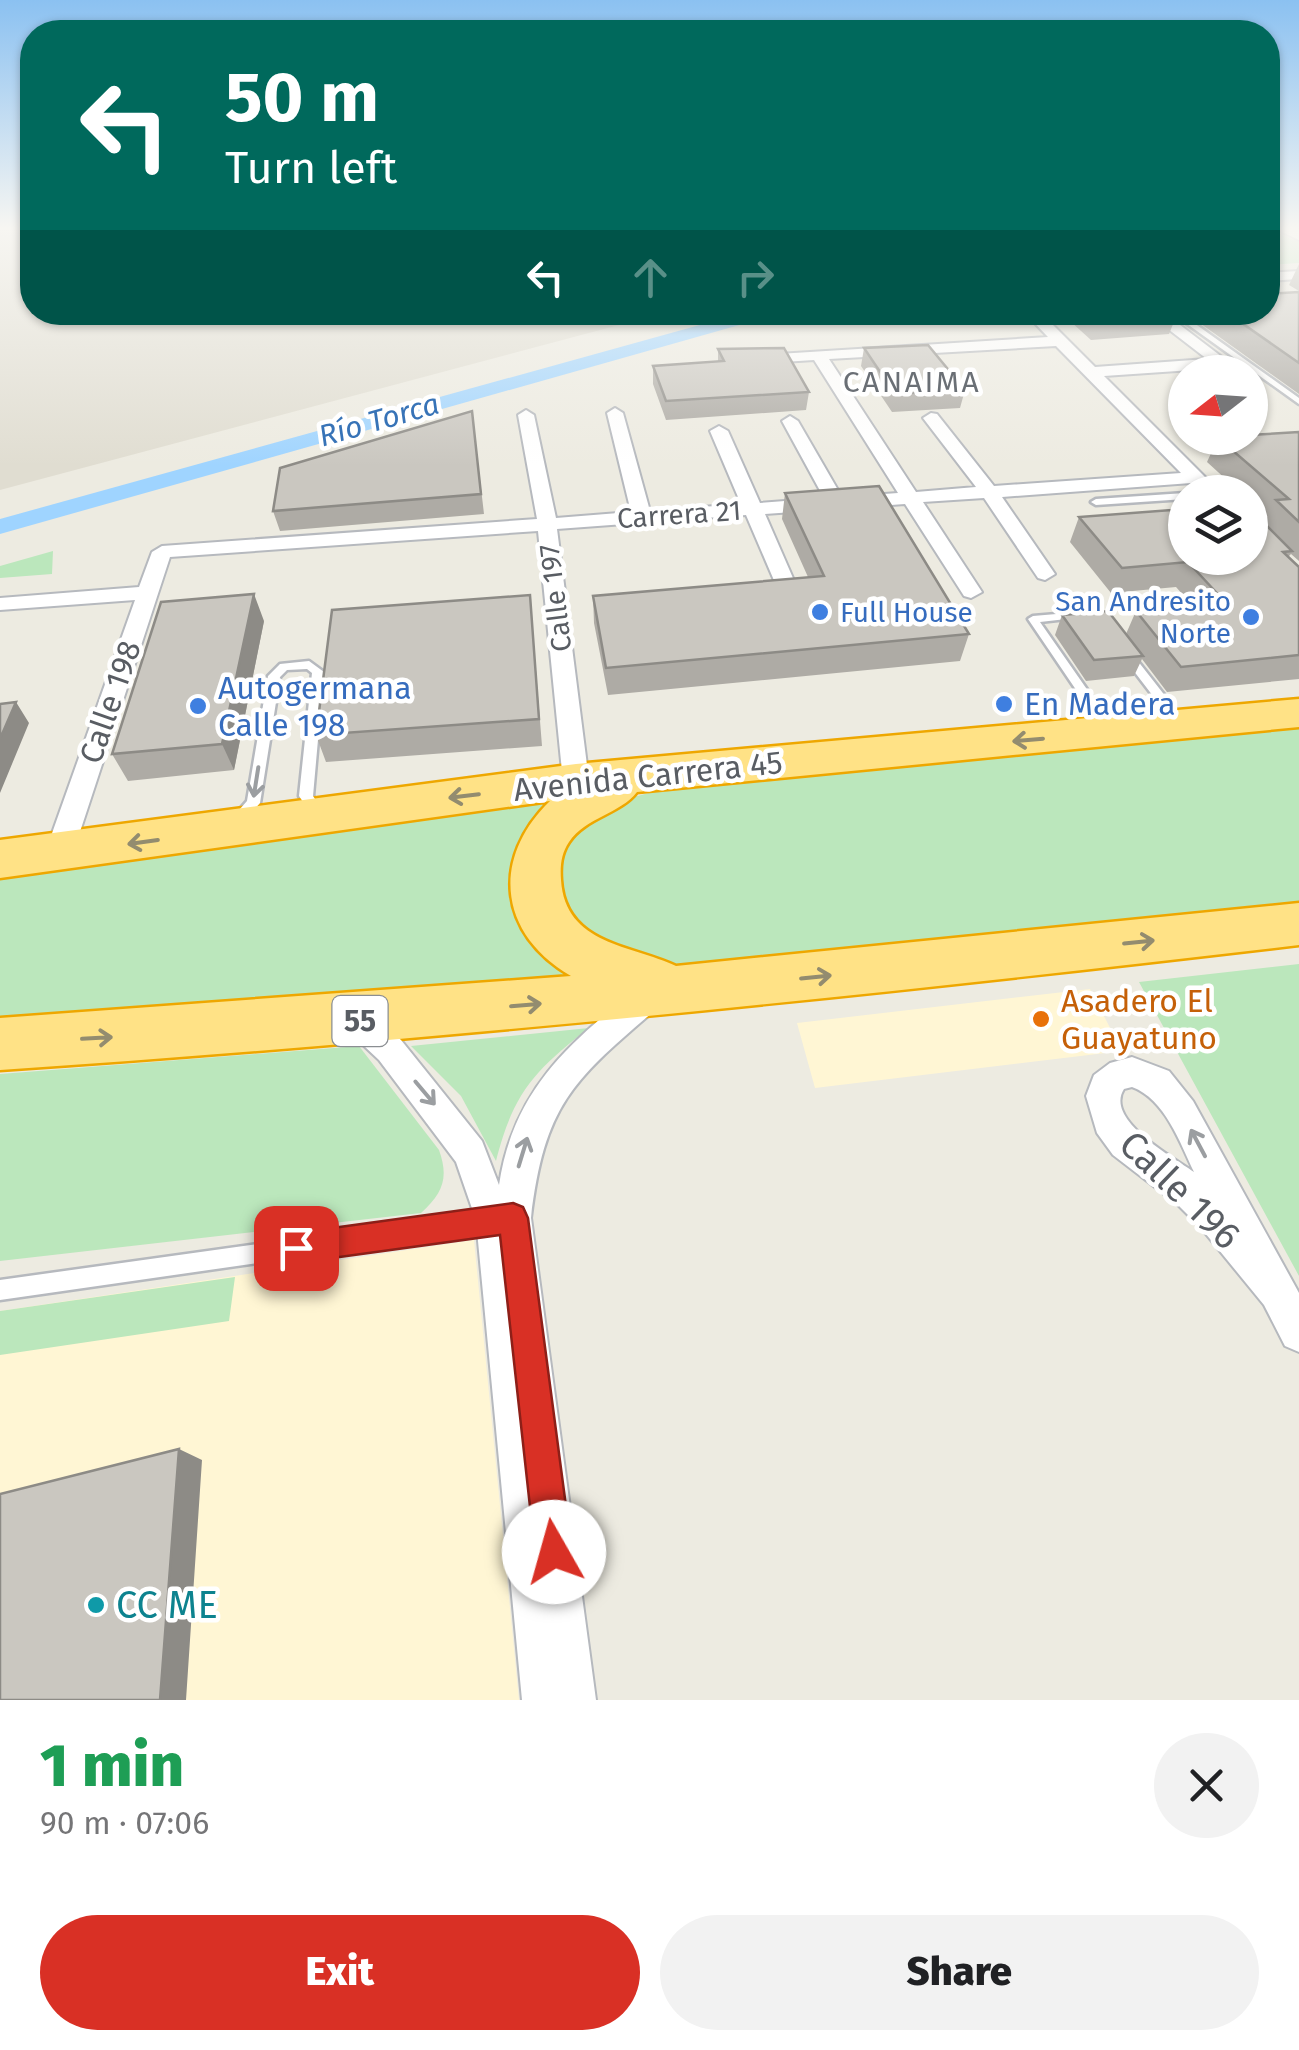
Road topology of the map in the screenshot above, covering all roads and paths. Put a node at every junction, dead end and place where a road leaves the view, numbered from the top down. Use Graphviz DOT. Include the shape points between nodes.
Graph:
graph roads {
  1 [pos="1044,325"];
  2 [pos="1171,325"];
  3 [pos="1192,325"];
  4 [pos="1060,341"];
  5 [pos="819,355"];
  6 [pos="768,358"];
  7 [pos="1092,372"];
  8 [pos="1299,402"];
  9 [pos="616,413"];
  10 [pos="526,415"];
  11 [pos="931,418"];
  12 [pos="790,421"];
  13 [pos="718,431"];
  14 [pos="1193,475"];
  15 [pos="1168,479"];
  16 [pos="989,492"];
  17 [pos="1168,497"];
  18 [pos="911,498"];
  19 [pos="1096,502"];
  20 [pos="836,504"];
  21 [pos="754,509"];
  22 [pos="642,516"];
  23 [pos="547,524"];
  24 [pos="162,552"];
  25 [pos="1045,574"];
  26 [pos="786,585"];
  27 [pos="971,592"];
  28 [pos="148,593"];
  29 [pos="0,604"];
  30 [pos="1096,613"];
  31 [pos="1120,644"];
  32 [pos="1299,713"];
  33 [pos="1181,725"];
  34 [pos="1110,732"];
  35 [pos="666,772"];
  36 [pos="576,781"];
  37 [pos="320,816"];
  38 [pos="230,829"];
  39 [pos="59,852"];
  40 [pos="0,859"];
  41 [pos="1299,924"];
  42 [pos="718,986"];
  43 [pos="655,992"];
  44 [pos="359,1021"];
  45 [pos="0,1044"];
  46 [pos="503,1219"];
  47 [pos="0,1290"];
  48 [pos="1277,1291"];
  49 [pos="1299,1332"];
  50 [pos="546,1700"];
  51 [pos="572,1700"];
  1 -- 4 [label="street"];
  2 -- 7 [label="street" via="1222,363"];
  3 -- 8 [label="lane"];
  4 -- 5 [label="street"];
  4 -- 7 [label="street"];
  5 -- 6 [label="street"];
  5 -- 18 [label="street"];
  7 -- 14 [label="street"];
  9 -- 22 [label="street"];
  10 -- 23 [label="street, Calle 197"];
  11 -- 16 [label="street"];
  12 -- 20 [label="street"];
  13 -- 21 [label="street"];
  15 -- 16 [label="street, Carrera 21"];
  16 -- 18 [label="street, Carrera 21"];
  16 -- 25 [label="street"];
  17 -- 19 [label="lane"];
  18 -- 20 [label="street, Carrera 21"];
  18 -- 27 [label="street"];
  20 -- 21 [label="street, Carrera 21"];
  21 -- 22 [label="street, Carrera 21"];
  21 -- 26 [label="street"];
  22 -- 23 [label="street, Carrera 21"];
  23 -- 24 [label="street, Carrera 21"];
  23 -- 36 [label="street, Calle 197"];
  24 -- 28 [label="street, Calle 198"];
  28 -- 29 [label="street"];
  28 -- 39 [label="street, Calle 198"];
  30 -- 34 [label="lane" via="1033,619"];
  31 -- 33 [label="lane"];
  32 -- 33 [label="highway, Avenida Carrera 45"];
  33 -- 34 [label="highway, Avenida Carrera 45"];
  34 -- 35 [label="highway, Avenida Carrera 45, one-way"];
  35 -- 36 [label="highway, Avenida Carrera 45"];
  35 -- 42 [label="highway" via="594,793 564,813 544,840 534,872 538,905 555,937 589,963 628,978"];
  36 -- 37 [label="highway, Avenida Carrera 45, one-way"];
  37 -- 38 [label="highway, Avenida Carrera 45"];
  37 -- 38 [label="lane, one-way" via="306,796 318,672 309,665 284,668 274,676 253,803"];
  38 -- 39 [label="highway, Avenida Carrera 45, one-way"];
  39 -- 40 [label="highway, Avenida Carrera 45"];
  42 -- 41 [label="highway, 55, one-way"];
  42 -- 43 [label="highway, 55"];
  44 -- 43 [label="highway, 55, one-way"];
  46 -- 43 [label="street, one-way" via="544,1098 594,1040"];
  45 -- 44 [label="highway, 55, one-way"];
  44 -- 46 [label="street, one-way" via="390,1050 470,1153"];
  46 -- 47 [label="lane"];
  46 -- 50 [label="street"];
  46 -- 51 [label="street"];
  48 -- 48 [label="street, Calle 196, one-way" via="1170,1096 1142,1074 1111,1076 1102,1087 1109,1122 1194,1194"];
  48 -- 49 [label="street, Calle 196"];
}
